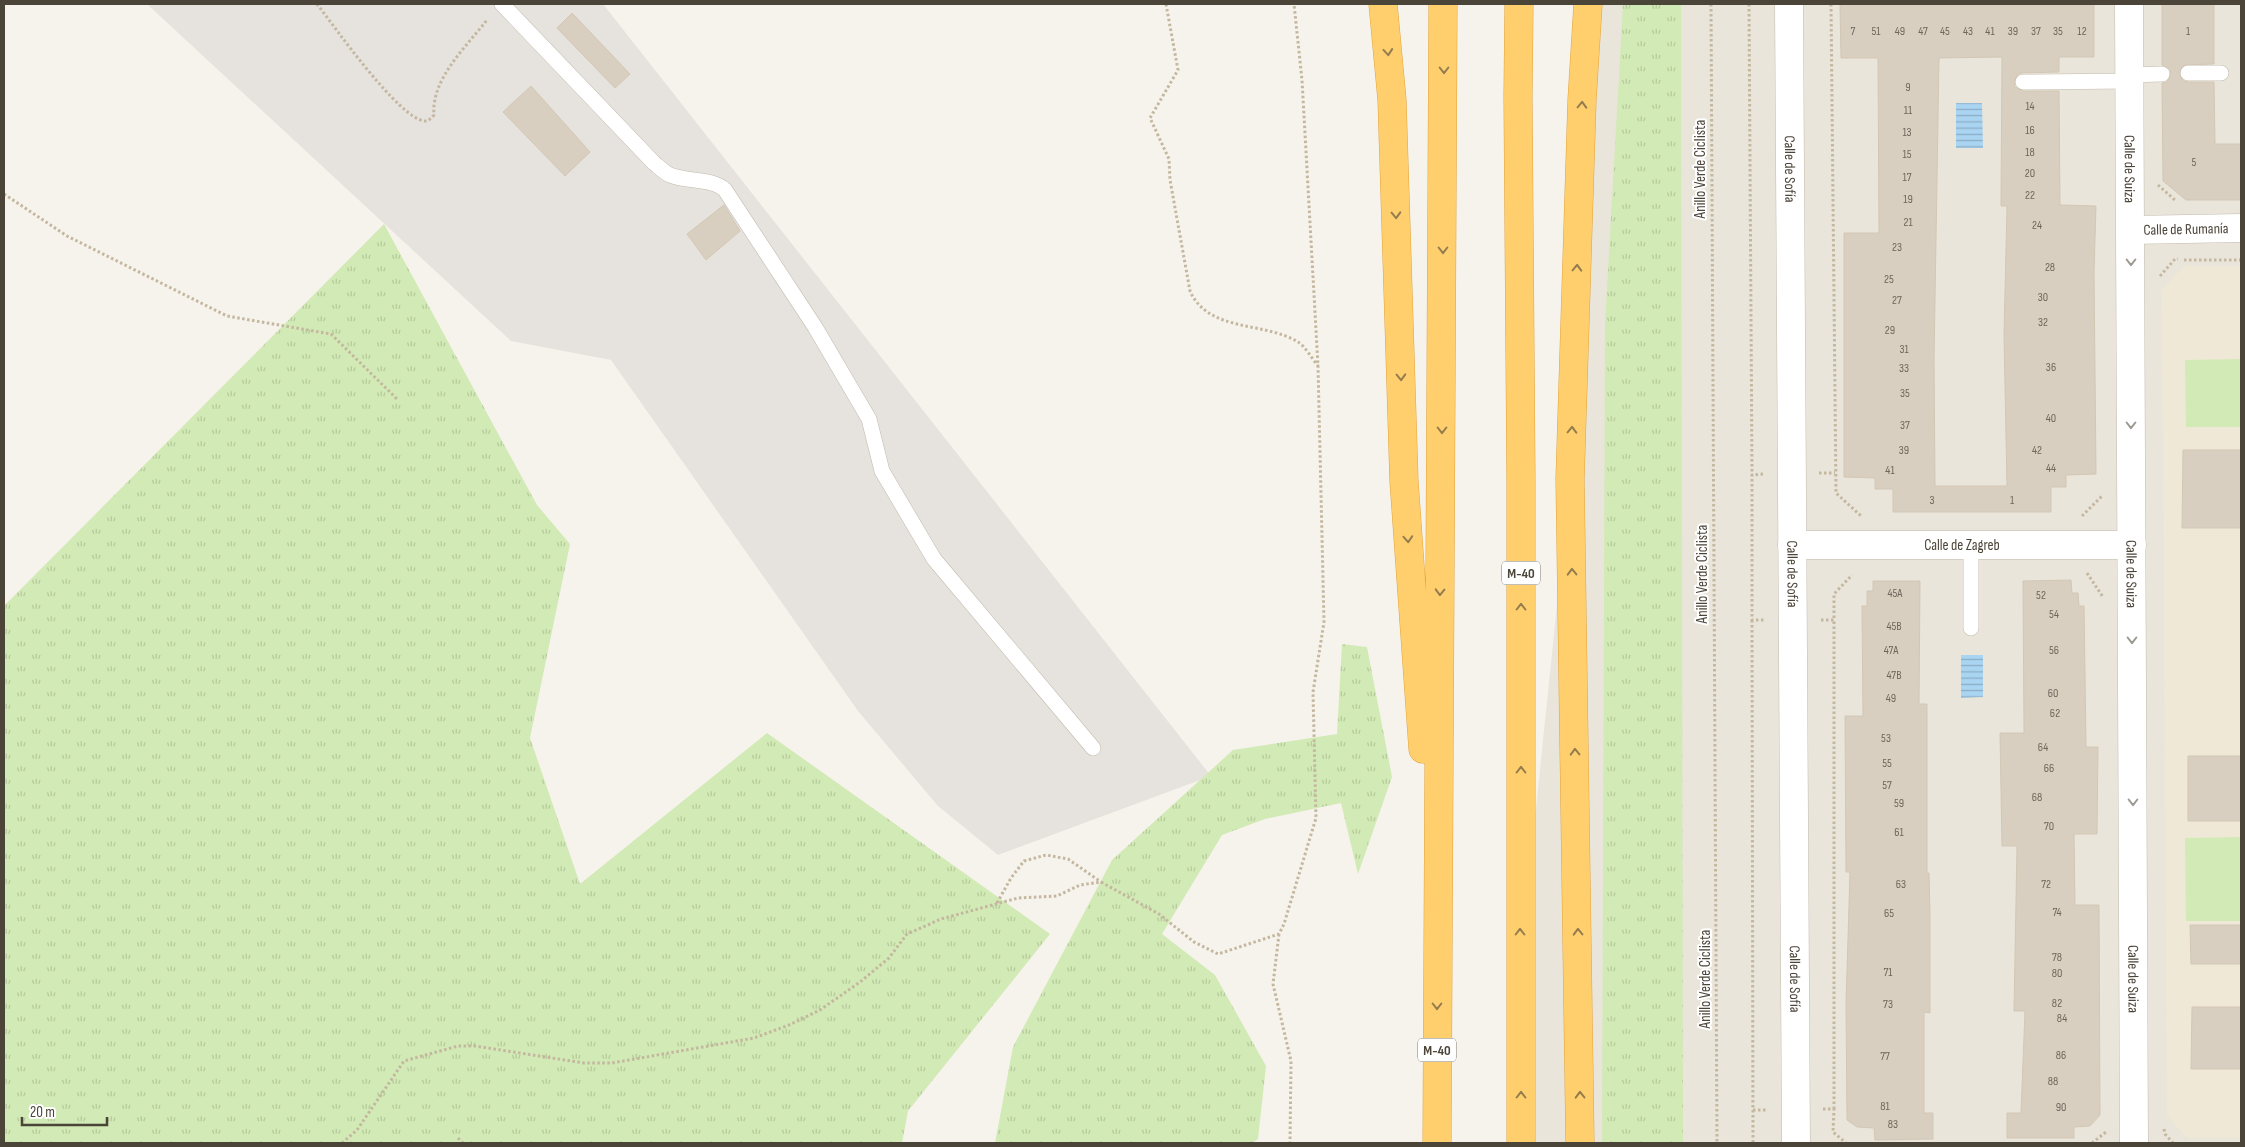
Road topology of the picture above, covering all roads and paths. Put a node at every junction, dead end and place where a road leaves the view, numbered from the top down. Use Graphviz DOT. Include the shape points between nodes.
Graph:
graph roads {
  1 [pos="317,4"];
  2 [pos="502,4"];
  3 [pos="1166,4"];
  4 [pos="1294,4"];
  5 [pos="1384,4"];
  6 [pos="1443,4"];
  7 [pos="1519,4"];
  8 [pos="1588,4"];
  9 [pos="1711,4"];
  10 [pos="1749,4"];
  11 [pos="1789,4"];
  12 [pos="1831,4"];
  13 [pos="2129,4"];
  14 [pos="488,19"];
  15 [pos="2188,73"];
  16 [pos="2221,73"];
  17 [pos="2162,74"];
  18 [pos="2129,78"];
  19 [pos="2023,82"];
  20 [pos="2156,183"];
  21 [pos="4,194"];
  22 [pos="2177,202"];
  23 [pos="2241,228"];
  24 [pos="2198,229"];
  25 [pos="2131,230"];
  26 [pos="2196,260"];
  27 [pos="2241,260"];
  28 [pos="2157,279"];
  29 [pos="1318,366"];
  30 [pos="398,400"];
  31 [pos="1752,475"];
  32 [pos="2104,495"];
  33 [pos="2079,519"];
  34 [pos="1867,521"];
  35 [pos="1792,545"];
  36 [pos="1971,545"];
  37 [pos="2132,545"];
  38 [pos="1752,620"];
  39 [pos="1834,620"];
  40 [pos="1971,628"];
  41 [pos="1093,748"];
  42 [pos="1101,882"];
  43 [pos="997,904"];
  44 [pos="1279,934"];
  45 [pos="1437,957"];
  46 [pos="1834,1110"];
  47 [pos="2164,1126"];
  48 [pos="458,1138"];
  49 [pos="342,1143"];
  50 [pos="463,1143"];
  51 [pos="1290,1143"];
  52 [pos="1437,1143"];
  53 [pos="1521,1143"];
  54 [pos="1580,1143"];
  55 [pos="1716,1143"];
  56 [pos="1753,1143"];
  57 [pos="1796,1143"];
  58 [pos="2134,1143"];
  59 [pos="2173,1143"];
  1 -- 14 [label="path" via="391,98 408,113 424,121 434,115 433,100 446,74"];
  2 -- 41 [label="lane" via="654,163 669,175 719,184 725,190 815,327 869,419 882,471 934,558"];
  3 -- 29 [label="path" via="1178,70 1150,118 1169,158 1190,291 1195,302 1226,322 1271,331 1299,343"];
  4 -- 29 [label="path" via="1302,80"];
  5 -- 45 [label="highway, one-way" via="1392,100 1404,481"];
  6 -- 45 [label="highway, M-40, one-way"];
  53 -- 7 [label="highway, M-40, one-way"];
  54 -- 8 [label="highway, one-way" via="1570,479"];
  9 -- 55 [label="path, Anillo Verde Ciclista"];
  10 -- 31 [label="path"];
  11 -- 35 [label="street, Calle de Sofía"];
  12 -- 34 [label="path" via="1836,493"];
  13 -- 18 [label="street, Calle de Suiza"];
  15 -- 16 [label="lane"];
  17 -- 18 [label="lane"];
  18 -- 19 [label="lane"];
  18 -- 25 [label="street, Calle de Suiza"];
  20 -- 22 [label="path"];
  21 -- 30 [label="path" via="66,236 227,316 330,334"];
  23 -- 24 [label="street, Calle de Rumanía"];
  24 -- 25 [label="street, Calle de Rumanía"];
  24 -- 26 [label="path"];
  25 -- 37 [label="street, Calle de Suiza, one-way"];
  26 -- 27 [label="path"];
  26 -- 28 [label="path" via="2175,259"];
  29 -- 44 [label="path" via="1324,622 1313,692 1316,818"];
  32 -- 33 [label="path"];
  35 -- 36 [label="street, Calle de Zagreb"];
  35 -- 57 [label="street, Calle de Sofía"];
  36 -- 37 [label="street, Calle de Zagreb"];
  36 -- 40 [label="lane"];
  37 -- 58 [label="street, Calle de Suiza, one-way"];
  38 -- 56 [label="path"];
  39 -- 46 [label="path"];
  42 -- 43 [label="path" via="1080,885 1057,896 1018,898"];
  42 -- 43 [label="path" via="1068,859 1046,855 1024,861"];
  42 -- 44 [label="path" via="1158,914 1194,942 1218,954"];
  43 -- 49 [label="path" via="941,918 907,934 888,958 820,1010 754,1038 612,1063 584,1063 476,1046 458,1046 404,1061 357,1130"];
  44 -- 51 [label="path" via="1273,984 1291,1061"];
  45 -- 52 [label="highway, M-40, one-way"];
  47 -- 59 [label="path" via="2165,1134"];
  48 -- 50 [label="path"];
}
